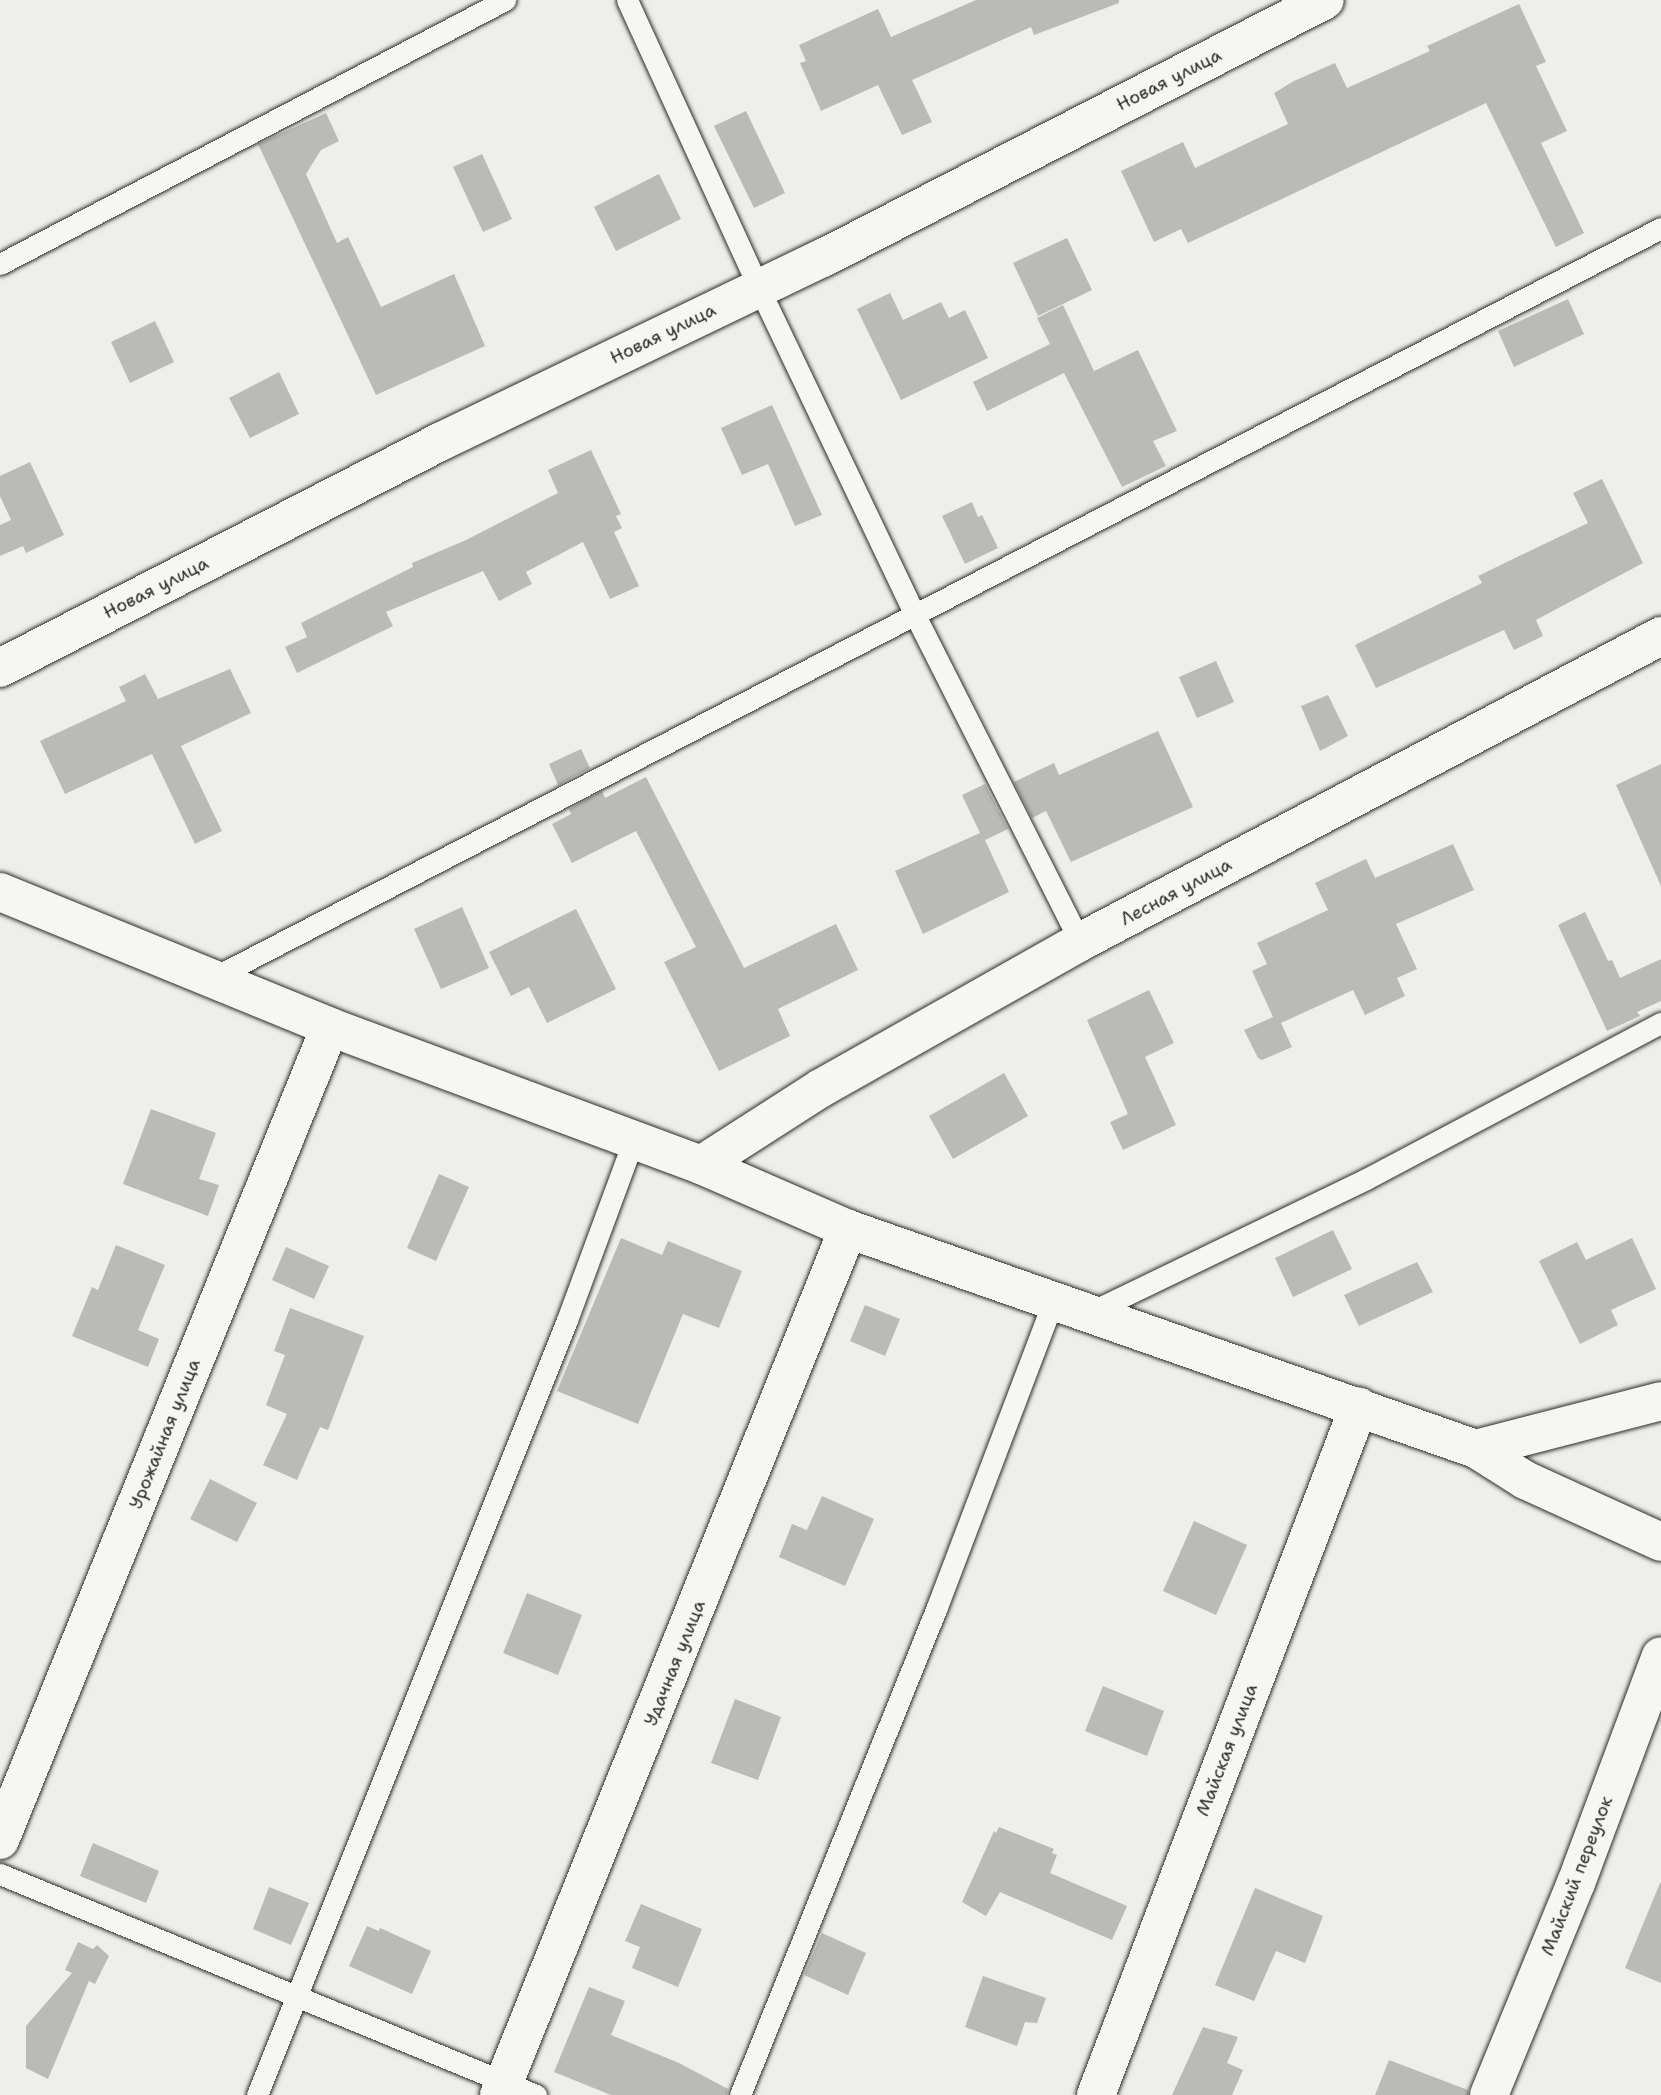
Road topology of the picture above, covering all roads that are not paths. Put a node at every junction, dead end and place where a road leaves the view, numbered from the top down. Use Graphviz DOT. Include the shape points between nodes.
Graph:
graph roads {
  1 [pos="505,0"];
  2 [pos="627,0"];
  3 [pos="1325,0"];
  4 [pos="1661,228"];
  5 [pos="0,264"];
  6 [pos="759,288"];
  7 [pos="915,615"];
  8 [pos="1661,636"];
  9 [pos="0,668"];
  10 [pos="0,892"];
  11 [pos="1080,942"];
  12 [pos="209,980"];
  13 [pos="1661,1023"];
  14 [pos="330,1027"];
  15 [pos="634,1139"];
  16 [pos="701,1165"];
  17 [pos="848,1229"];
  18 [pos="1054,1299"];
  19 [pos="1091,1312"];
  20 [pos="1661,1401"];
  21 [pos="1359,1406"];
  22 [pos="1476,1448"];
  23 [pos="1661,1542"];
  24 [pos="1661,1656"];
  25 [pos="0,1840"];
  26 [pos="0,1874"];
  27 [pos="298,1997"];
  28 [pos="513,2091"];
  29 [pos="257,2095"];
  30 [pos="740,2095"];
  31 [pos="1096,2095"];
  32 [pos="1489,2095"];
  1 -- 5 [label="lane"];
  2 -- 6 [label="lane"];
  3 -- 6 [label="street, Новая улица"];
  4 -- 7 [label="lane"];
  6 -- 7 [label="lane"];
  6 -- 9 [label="street, Новая улица" via="440,442"];
  7 -- 11 [label="lane"];
  7 -- 12 [label="lane"];
  8 -- 11 [label="street, Лесная улица"];
  10 -- 12 [label="street"];
  11 -- 16 [label="street, Лесная улица" via="821,1088"];
  12 -- 14 [label="street"];
  13 -- 19 [label="lane" via="1366,1179"];
  14 -- 15 [label="street"];
  14 -- 25 [label="street, Урожайная улица"];
  15 -- 16 [label="street"];
  15 -- 27 [label="lane" via="567,1320"];
  16 -- 17 [label="street"];
  17 -- 18 [label="street"];
  17 -- 28 [label="street, Удачная улица"];
  18 -- 19 [label="street"];
  18 -- 30 [label="lane" via="937,1607"];
  19 -- 21 [label="street"];
  20 -- 22 [label="street"];
  21 -- 22 [label="street"];
  21 -- 31 [label="street, Майская улица"];
  22 -- 23 [label="street" via="1544,1490"];
  24 -- 32 [label="street, Майский переулок" via="1576,1883"];
  26 -- 27 [label="lane"];
  27 -- 28 [label="lane"];
  27 -- 29 [label="lane"];
}
